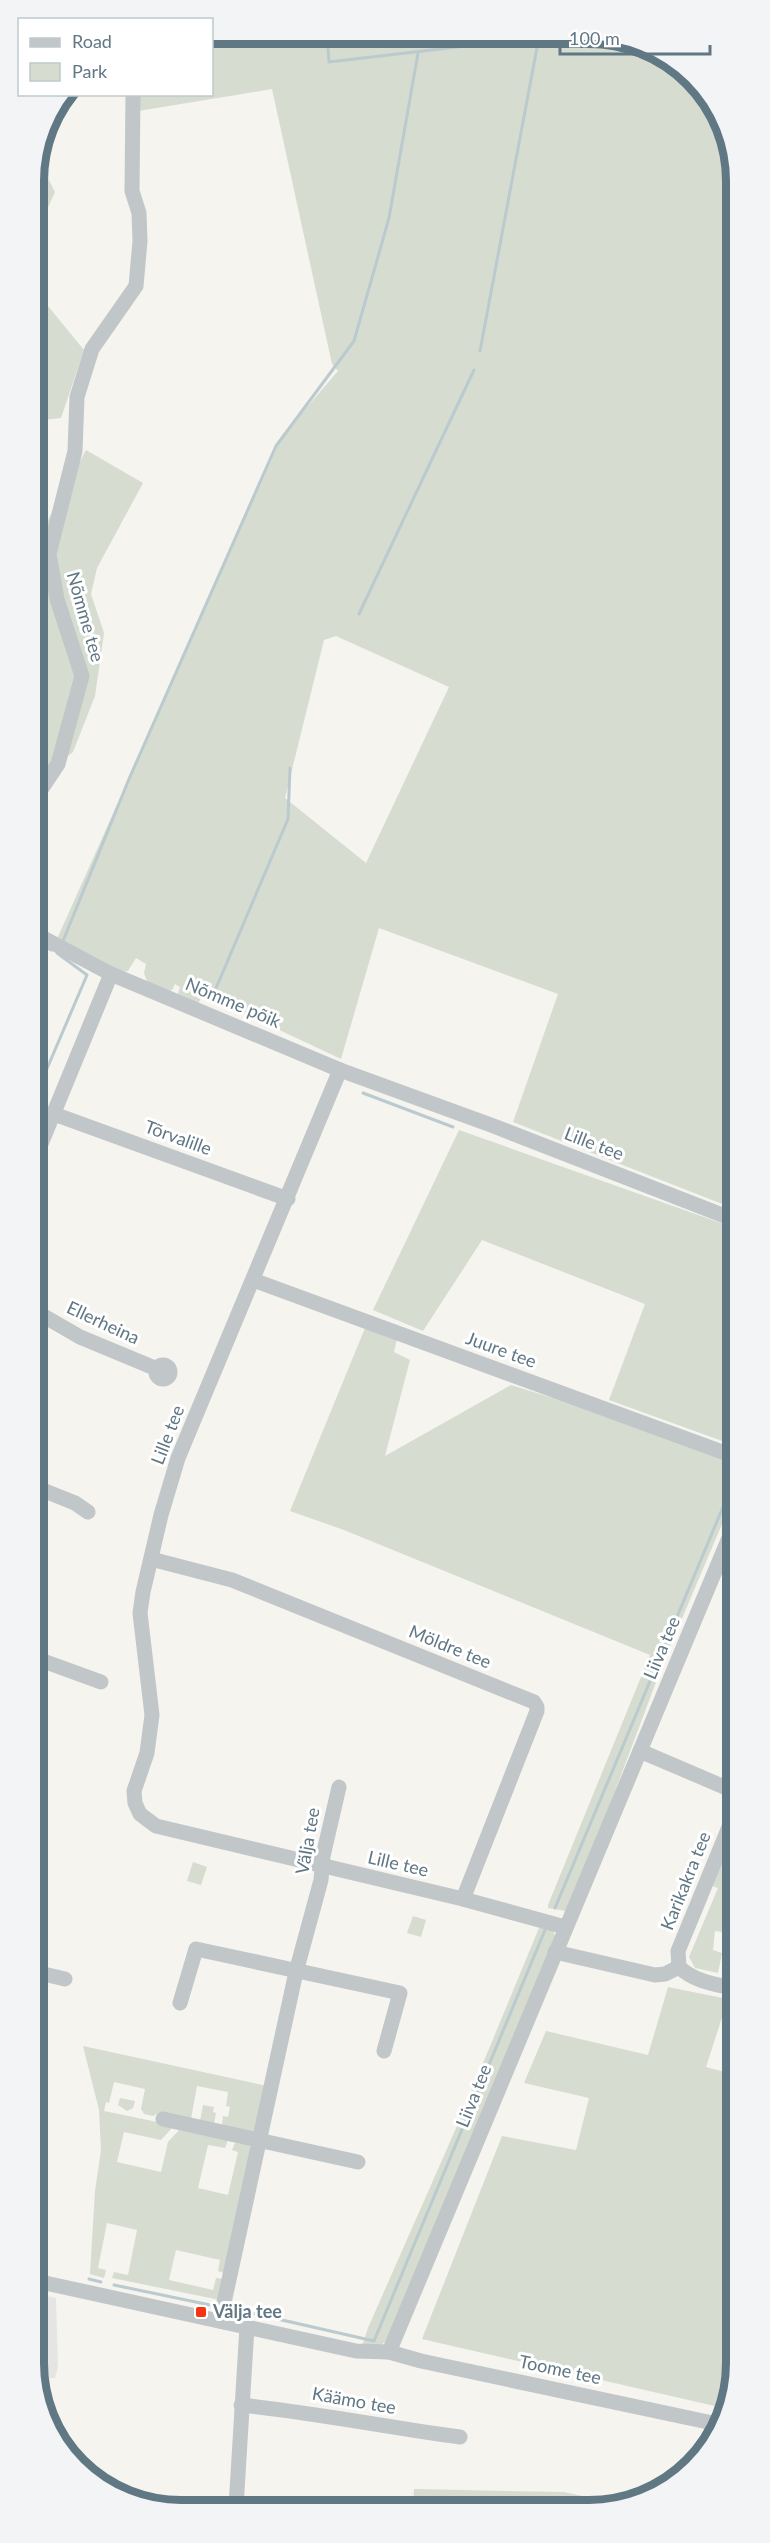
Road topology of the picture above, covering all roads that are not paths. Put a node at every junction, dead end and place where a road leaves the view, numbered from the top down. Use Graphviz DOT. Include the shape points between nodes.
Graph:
graph roads {
  1 [pos="133,96"];
  2 [pos="44,785"];
  3 [pos="44,938"];
  4 [pos="111,974"];
  5 [pos="340,1070"];
  6 [pos="54,1114"];
  7 [pos="44,1138"];
  8 [pos="288,1199"];
  9 [pos="726,1216"];
  10 [pos="253,1280"];
  11 [pos="44,1317"];
  12 [pos="157,1368"];
  13 [pos="726,1453"];
  14 [pos="44,1491"];
  15 [pos="88,1512"];
  16 [pos="726,1545"];
  17 [pos="151,1559"];
  18 [pos="44,1661"];
  19 [pos="101,1682"];
  20 [pos="640,1751"];
  21 [pos="339,1787"];
  22 [pos="726,1788"];
  23 [pos="726,1834"];
  24 [pos="322,1867"];
  25 [pos="463,1899"];
  26 [pos="565,1927"];
  27 [pos="555,1952"];
  28 [pos="679,1967"];
  29 [pos="296,1972"];
  30 [pos="44,1974"];
  31 [pos="65,1979"];
  32 [pos="726,1987"];
  33 [pos="180,2003"];
  34 [pos="384,2051"];
  35 [pos="163,2120"];
  36 [pos="258,2141"];
  37 [pos="358,2162"];
  38 [pos="44,2283"];
  39 [pos="220,2321"];
  40 [pos="247,2327"];
  41 [pos="389,2352"];
  42 [pos="241,2405"];
  43 [pos="712,2423"];
  44 [pos="460,2437"];
  45 [pos="236,2500"];
  1 -- 2 [label="street, Nõmme tee" via="132,191 139,213 140,241 136,286 92,349 76,397 75,451 50,554 57,599 82,676 58,764"];
  3 -- 4 [label="street"];
  4 -- 5 [label="street, Nõmme põik"];
  4 -- 6 [label="street"];
  5 -- 8 [label="street, Lille tee"];
  5 -- 9 [label="street, Lille tee"];
  6 -- 7 [label="street"];
  6 -- 8 [label="street, Tõrvalille"];
  8 -- 10 [label="street, Lille tee"];
  10 -- 13 [label="street, Juure tee"];
  10 -- 17 [label="street, Lille tee" via="178,1458"];
  11 -- 12 [label="street, Ellerheina" via="80,1337"];
  14 -- 15 [label="street"];
  16 -- 20 [label="street, Liiva tee"];
  17 -- 24 [label="street, Lille tee" via="140,1613 152,1715 147,1753 134,1791 140,1814 156,1826"];
  17 -- 25 [label="street, Möldre tee" via="232,1580 534,1702 537,1711"];
  18 -- 19 [label="street"];
  20 -- 22 [label="street"];
  20 -- 26 [label="street, Liiva tee"];
  21 -- 24 [label="street, Välja tee"];
  23 -- 28 [label="street, Karikakra tee" via="678,1952"];
  24 -- 25 [label="street, Lille tee"];
  24 -- 29 [label="street, Välja tee"];
  25 -- 26 [label="street, Lille tee"];
  26 -- 27 [label="street, Liiva tee"];
  27 -- 28 [label="street" via="655,1975"];
  27 -- 41 [label="street, Liiva tee"];
  28 -- 32 [label="street" via="701,1981"];
  29 -- 33 [label="street" via="196,1949"];
  29 -- 34 [label="street" via="400,1993"];
  29 -- 36 [label="street, Välja tee"];
  30 -- 31 [label="street"];
  35 -- 36 [label="street"];
  36 -- 37 [label="street"];
  36 -- 39 [label="street, Välja tee"];
  38 -- 39 [label="street"];
  39 -- 40 [label="street"];
  40 -- 41 [label="street" via="356,2351"];
  40 -- 42 [label="street"];
  41 -- 43 [label="street, Toome tee"];
  42 -- 44 [label="street, Käämo tee"];
  42 -- 45 [label="street"];
}
